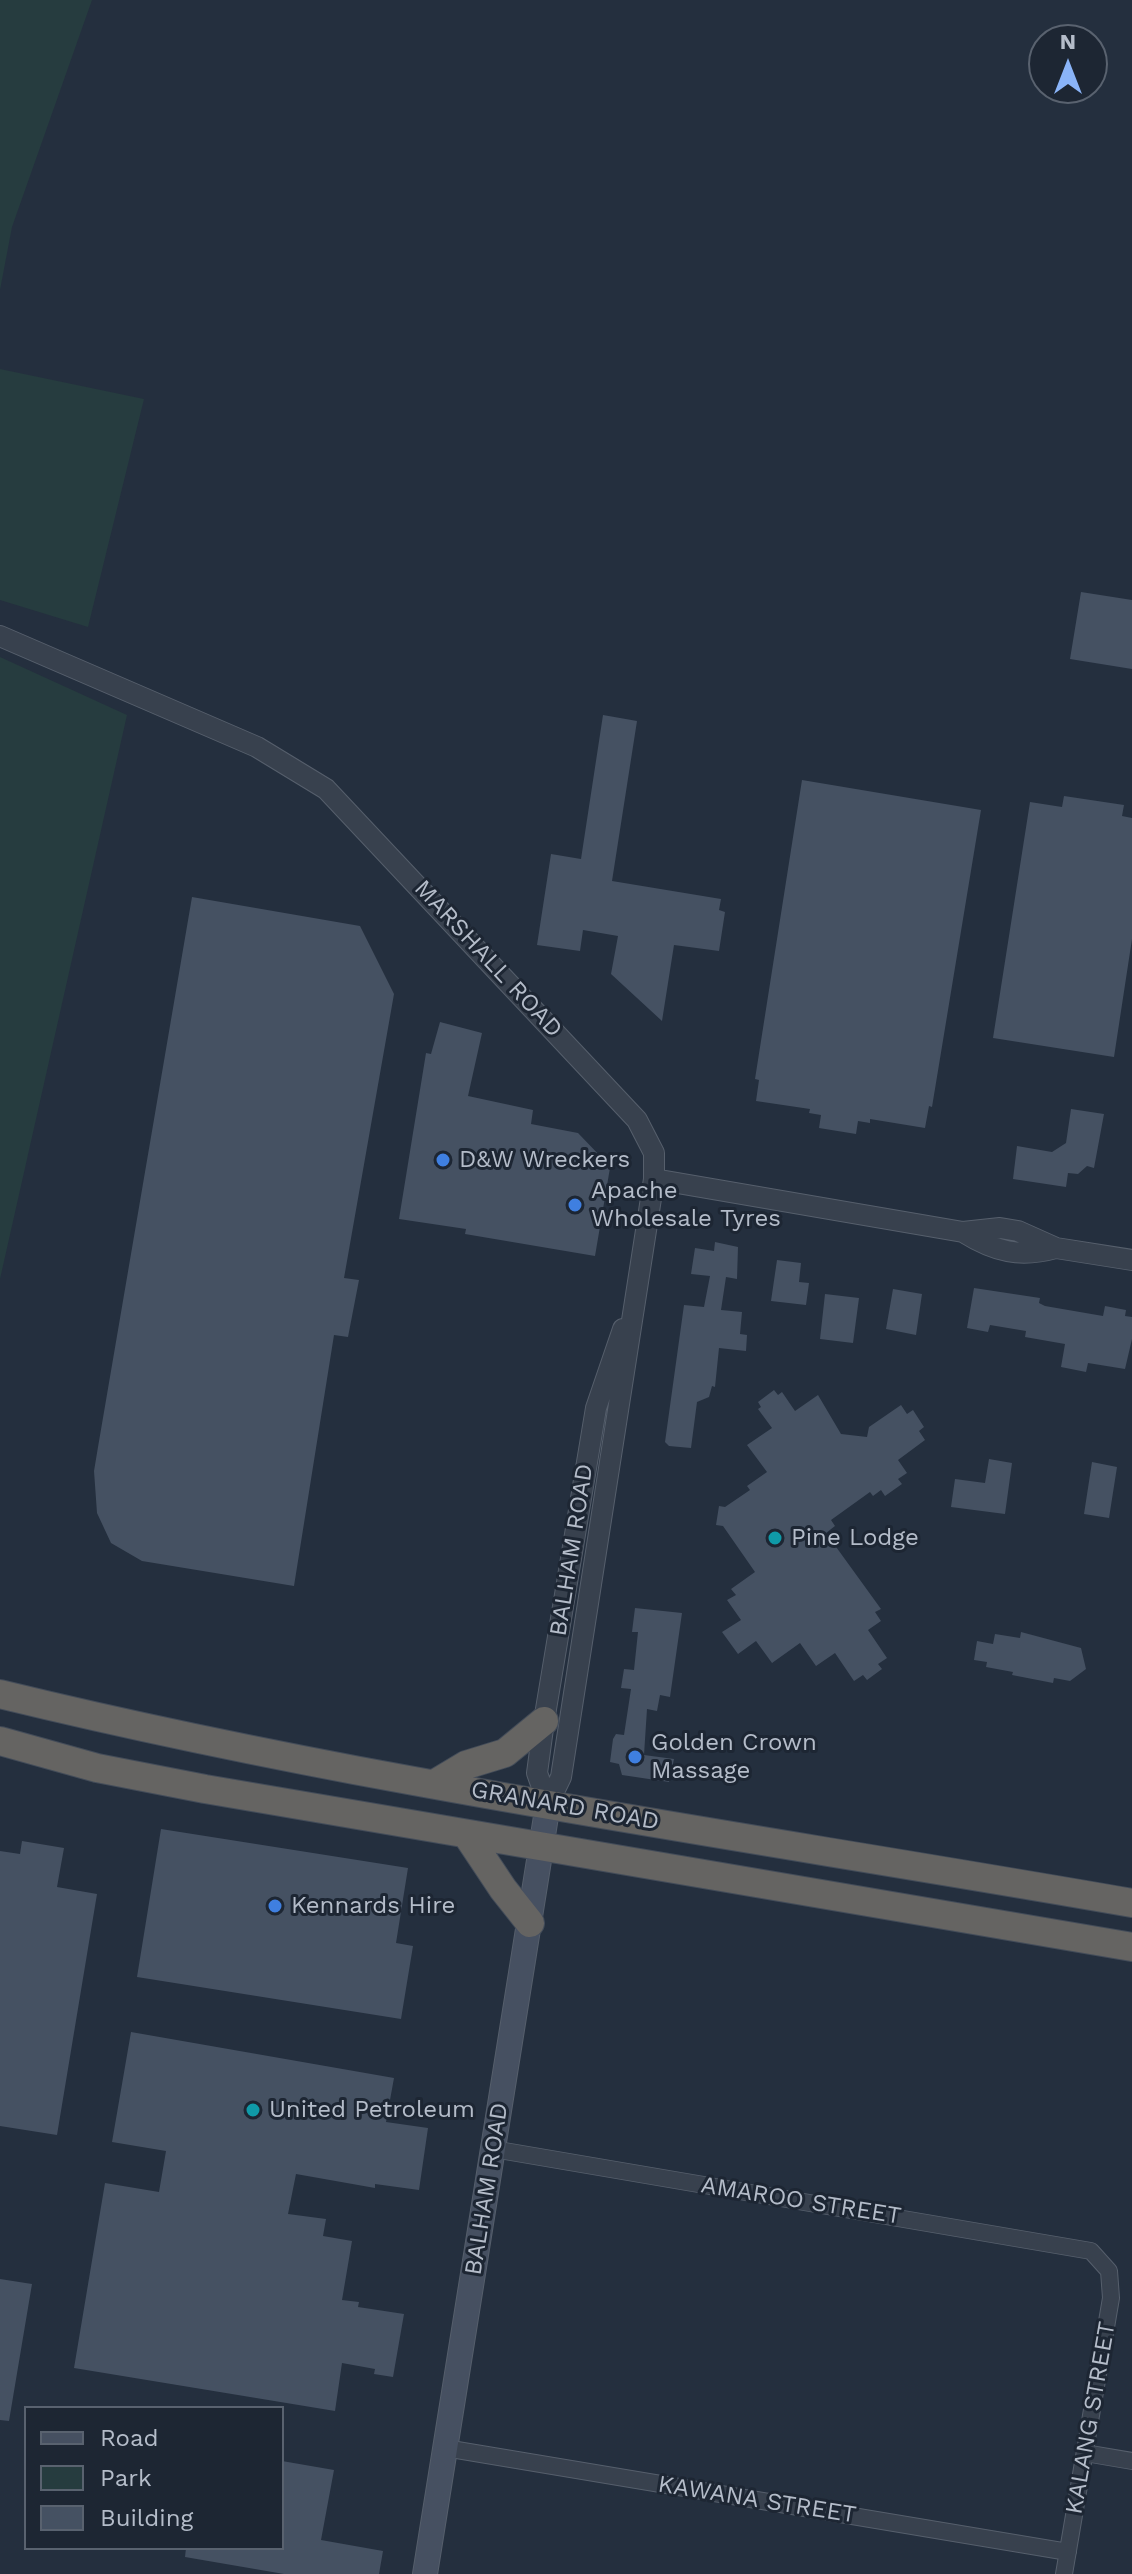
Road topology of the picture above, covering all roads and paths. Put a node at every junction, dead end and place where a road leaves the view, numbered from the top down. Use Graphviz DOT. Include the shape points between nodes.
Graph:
graph roads {
  1 [pos="0,636"];
  2 [pos="654,1179"];
  3 [pos="1132,1260"];
  4 [pos="635,1300"];
  5 [pos="0,1694"];
  6 [pos="544,1721"];
  7 [pos="0,1741"];
  8 [pos="0,1751"];
  9 [pos="97,1768"];
  10 [pos="436,1783"];
  11 [pos="548,1804"];
  12 [pos="467,1835"];
  13 [pos="544,1848"];
  14 [pos="1132,1903"];
  15 [pos="530,1923"];
  16 [pos="1132,1947"];
  17 [pos="493,2149"];
  18 [pos="1104,2264"];
  19 [pos="445,2448"];
  20 [pos="1085,2453"];
  21 [pos="1132,2461"];
  22 [pos="1068,2552"];
  23 [pos="425,2574"];
  24 [pos="1064,2574"];
  1 -- 2 [label="street, MARSHALL ROAD" via="257,747 326,789 637,1120 654,1153"];
  2 -- 3 [label="street" via="963,1232 996,1250 1019,1254 1056,1248"];
  2 -- 4 [label="street, BALHAM ROAD"];
  4 -- 6 [label="street, BALHAM ROAD" via="596,1408"];
  4 -- 11 [label="street, BALHAM ROAD" via="561,1777"];
  5 -- 10 [label="highway, GRANARD ROAD"];
  6 -- 10 [label="highway" via="505,1753 466,1765"];
  6 -- 11 [label="street, BALHAM ROAD" via="537,1773"];
  7 -- 9 [label="highway, GRANARD ROAD"];
  8 -- 9 [label="highway"];
  9 -- 12 [label="highway, GRANARD ROAD"];
  10 -- 11 [label="highway, GRANARD ROAD"];
  11 -- 13 [label="main road, BALHAM ROAD"];
  11 -- 14 [label="highway, GRANARD ROAD"];
  12 -- 13 [label="highway, GRANARD ROAD"];
  12 -- 15 [label="highway"];
  13 -- 15 [label="main road, BALHAM ROAD"];
  13 -- 16 [label="highway, GRANARD ROAD"];
  15 -- 17 [label="main road, BALHAM ROAD"];
  17 -- 18 [label="street, AMAROO STREET" via="1074,2246 1091,2251"];
  17 -- 19 [label="main road, BALHAM ROAD"];
  18 -- 20 [label="street, KALANG STREET" via="1111,2298"];
  19 -- 22 [label="street, KAWANA STREET"];
  19 -- 23 [label="main road, BALHAM ROAD"];
  20 -- 21 [label="street"];
  20 -- 22 [label="street, KALANG STREET"];
  22 -- 24 [label="street, KALANG STREET"];
}
